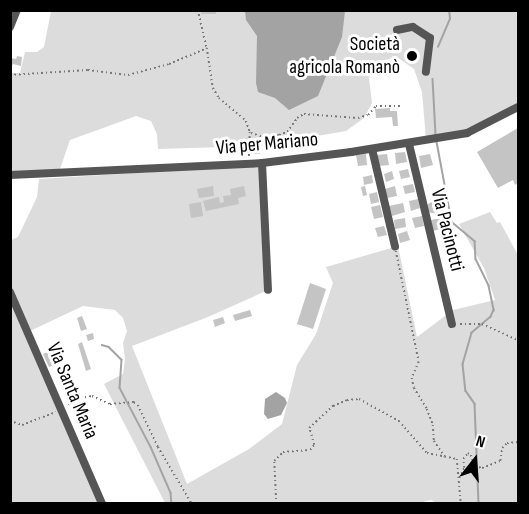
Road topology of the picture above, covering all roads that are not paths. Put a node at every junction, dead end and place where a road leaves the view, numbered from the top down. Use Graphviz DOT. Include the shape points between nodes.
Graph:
graph roads {
  1 [pos="17,10"];
  2 [pos="10,27"];
  3 [pos="397,30"];
  4 [pos="426,72"];
  5 [pos="519,106"];
  6 [pos="409,144"];
  7 [pos="372,149"];
  8 [pos="262,163"];
  9 [pos="10,175"];
  10 [pos="395,246"];
  11 [pos="268,290"];
  12 [pos="10,292"];
  13 [pos="452,324"];
  14 [pos="102,504"];
  1 -- 2 [label="street"];
  3 -- 4 [label="street" via="413,27 430,38"];
  5 -- 6 [label="street, Via per Mariano" via="467,133"];
  6 -- 7 [label="street, Via per Mariano"];
  6 -- 13 [label="street, Via Pacinotti"];
  7 -- 8 [label="street, Via per Mariano"];
  7 -- 10 [label="street"];
  8 -- 9 [label="street, Via per Mariano"];
  8 -- 11 [label="street"];
  12 -- 14 [label="street, Via Santa Maria"];
}
